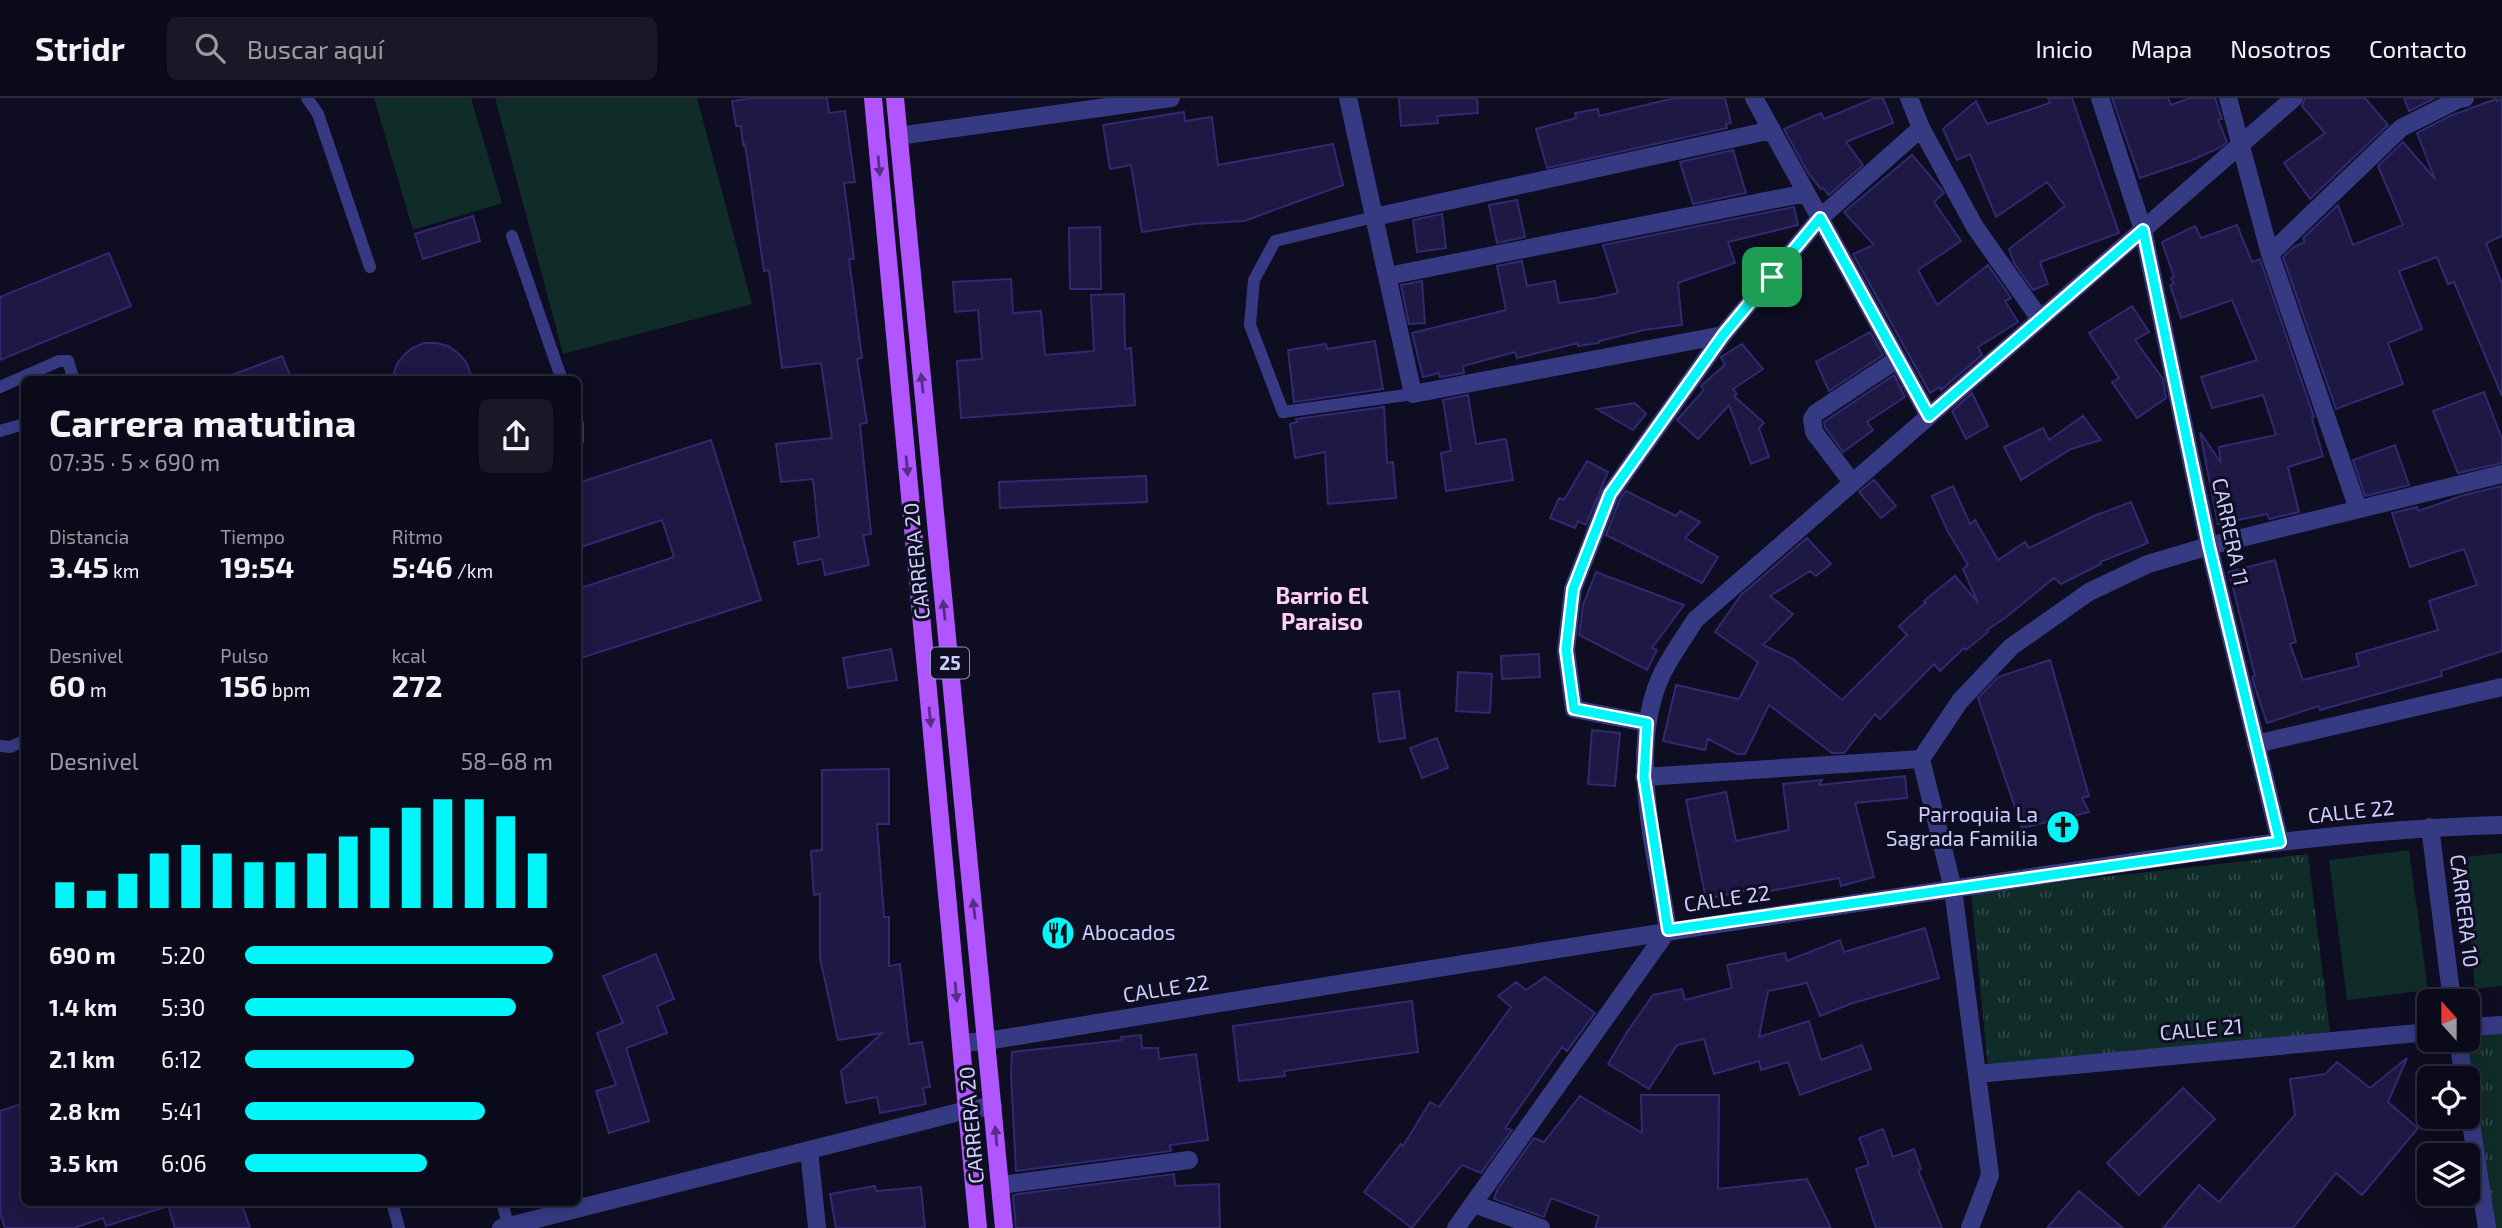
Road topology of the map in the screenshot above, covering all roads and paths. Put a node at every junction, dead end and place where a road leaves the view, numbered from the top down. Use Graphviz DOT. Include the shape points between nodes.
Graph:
graph roads {
  1 [pos="307,98"];
  2 [pos="873,98"];
  3 [pos="895,98"];
  4 [pos="1171,98"];
  5 [pos="1349,98"];
  6 [pos="1754,98"];
  7 [pos="1909,98"];
  8 [pos="2100,98"];
  9 [pos="2228,98"];
  10 [pos="2294,98"];
  11 [pos="2465,98"];
  12 [pos="1921,128"];
  13 [pos="1772,130"];
  14 [pos="898,136"];
  15 [pos="2240,145"];
  16 [pos="1806,194"];
  17 [pos="1374,217"];
  18 [pos="1820,218"];
  19 [pos="2143,230"];
  20 [pos="512,236"];
  21 [pos="2270,254"];
  22 [pos="370,267"];
  23 [pos="1388,276"];
  24 [pos="2040,319"];
  25 [pos="1723,335"];
  26 [pos="1896,359"];
  27 [pos="25,376"];
  28 [pos="73,376"];
  29 [pos="561,376"];
  30 [pos="21,378"];
  31 [pos="0,387"];
  32 [pos="1413,394"];
  33 [pos="1929,416"];
  34 [pos="21,425"];
  35 [pos="0,431"];
  36 [pos="2502,474"];
  37 [pos="1852,482"];
  38 [pos="2358,509"];
  39 [pos="2209,546"];
  40 [pos="2502,687"];
  41 [pos="1647,723"];
  42 [pos="21,742"];
  43 [pos="2256,744"];
  44 [pos="0,746"];
  45 [pos="1921,759"];
  46 [pos="1644,777"];
  47 [pos="2502,825"];
  48 [pos="2430,827"];
  49 [pos="2280,842"];
  50 [pos="1953,889"];
  51 [pos="1668,930"];
  52 [pos="2450,989"];
  53 [pos="2502,1025"];
  54 [pos="2480,1026"];
  55 [pos="2417,1033"];
  56 [pos="987,1041"];
  57 [pos="961,1043"];
  58 [pos="1977,1074"];
  59 [pos="993,1105"];
  60 [pos="967,1110"];
  61 [pos="2472,1129"];
  62 [pos="809,1150"];
  63 [pos="1189,1160"];
  64 [pos="1000,1185"];
  65 [pos="581,1204"];
  66 [pos="1474,1204"];
  67 [pos="393,1206"];
  68 [pos="503,1206"];
  69 [pos="572,1206"];
  70 [pos="506,1227"];
  71 [pos="399,1228"];
  72 [pos="817,1228"];
  73 [pos="978,1228"];
  74 [pos="1004,1228"];
  75 [pos="1457,1228"];
  76 [pos="1542,1228"];
  77 [pos="1970,1228"];
  78 [pos="2487,1228"];
  1 -- 22 [label="lane" via="318,114"];
  2 -- 57 [label="main road, CARRERA 20 / 25, one-way"];
  3 -- 14 [label="main road, CARRERA 20 / 25"];
  4 -- 14 [label="street"];
  5 -- 17 [label="street"];
  6 -- 13 [label="street"];
  7 -- 12 [label="street"];
  8 -- 19 [label="street, CARRERA 11"];
  9 -- 15 [label="street"];
  10 -- 15 [label="street"];
  11 -- 21 [label="street" via="2401,128"];
  12 -- 18 [label="street"];
  12 -- 24 [label="street" via="1975,227"];
  13 -- 16 [label="street"];
  13 -- 17 [label="street"];
  56 -- 14 [label="main road, CARRERA 20 / 25, one-way"];
  15 -- 19 [label="street"];
  15 -- 21 [label="street"];
  16 -- 18 [label="street"];
  16 -- 23 [label="street"];
  17 -- 23 [label="street"];
  17 -- 32 [label="lane" via="1275,241 1254,280 1250,325 1283,412"];
  18 -- 25 [label="street"];
  18 -- 26 [label="street"];
  19 -- 24 [label="street"];
  19 -- 39 [label="street, CARRERA 11"];
  20 -- 29 [label="lane"];
  21 -- 38 [label="street"];
  23 -- 32 [label="street"];
  24 -- 33 [label="street"];
  25 -- 32 [label="street"];
  25 -- 41 [label="street" via="1610,494 1573,589 1566,650 1574,709"];
  26 -- 33 [label="street"];
  26 -- 37 [label="street" via="1812,419 1814,432"];
  27 -- 28 [label="lane" via="68,361"];
  30 -- 31 [label="lane"];
  33 -- 37 [label="street"];
  34 -- 35 [label="lane"];
  36 -- 38 [label="street"];
  37 -- 41 [label="street" via="1695,621 1661,676"];
  38 -- 39 [label="street"];
  39 -- 43 [label="street, CARRERA 11"];
  39 -- 45 [label="street" via="2148,564 2089,592 2011,647 1960,701"];
  40 -- 43 [label="street"];
  41 -- 46 [label="street"];
  42 -- 44 [label="lane"];
  43 -- 49 [label="street, CARRERA 11"];
  45 -- 46 [label="street"];
  45 -- 50 [label="street"];
  46 -- 51 [label="street"];
  47 -- 48 [label="street, CALLE 22"];
  48 -- 49 [label="street, CALLE 22"];
  48 -- 52 [label="street, CARRERA 10"];
  49 -- 50 [label="street, CALLE 22"];
  50 -- 51 [label="street, CALLE 22"];
  50 -- 58 [label="street"];
  51 -- 56 [label="street, CALLE 22"];
  51 -- 66 [label="street"];
  53 -- 54 [label="street"];
  55 -- 58 [label="street, CALLE 21"];
  56 -- 57 [label="street, CALLE 22"];
  56 -- 59 [label="main road, CARRERA 20 / 25"];
  57 -- 60 [label="main road, CARRERA 20 / 25"];
  58 -- 77 [label="street" via="1990,1175"];
  59 -- 60 [label="street"];
  64 -- 59 [label="main road, CARRERA 20 / 25, one-way"];
  60 -- 62 [label="street"];
  60 -- 73 [label="main road, CARRERA 20 / 25"];
  61 -- 78 [label="street"];
  62 -- 65 [label="street"];
  62 -- 72 [label="street"];
  63 -- 64 [label="street"];
  64 -- 74 [label="main road, CARRERA 20 / 25"];
  66 -- 75 [label="street"];
  66 -- 76 [label="street"];
  67 -- 71 [label="lane"];
  68 -- 70 [label="lane"];
  69 -- 70 [label="street"];
}
